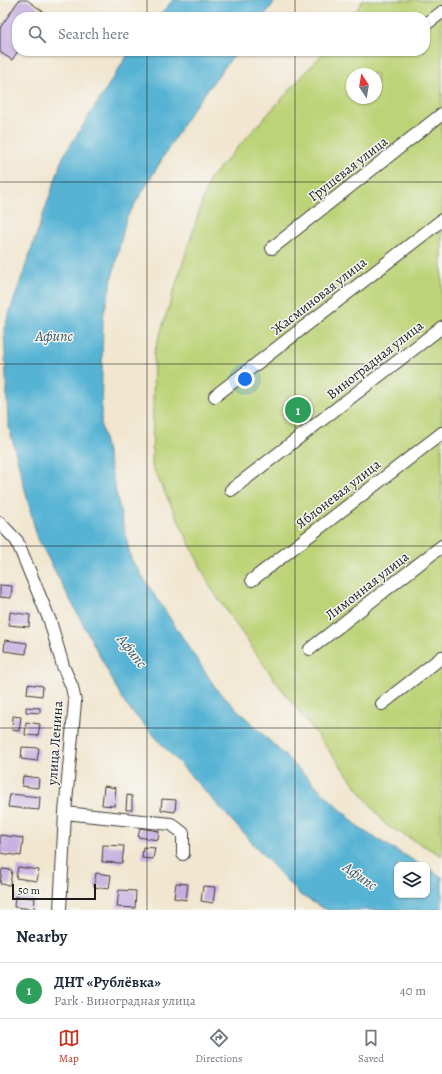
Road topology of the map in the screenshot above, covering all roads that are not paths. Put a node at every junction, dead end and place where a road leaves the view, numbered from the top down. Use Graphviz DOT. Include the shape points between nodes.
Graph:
graph roads {
  1 [pos="442,12"];
  2 [pos="430,21"];
  3 [pos="442,114"];
  4 [pos="442,220"];
  5 [pos="272,248"];
  6 [pos="442,327"];
  7 [pos="215,396"];
  8 [pos="442,433"];
  9 [pos="232,490"];
  10 [pos="0,523"];
  11 [pos="442,546"];
  12 [pos="252,580"];
  13 [pos="310,649"];
  14 [pos="442,657"];
  15 [pos="382,704"];
  16 [pos="65,813"];
  17 [pos="183,854"];
  18 [pos="60,910"];
  1 -- 2 [label="street"];
  3 -- 5 [label="street, Грушевая улица"];
  4 -- 7 [label="street, Жасминовая улица"];
  6 -- 9 [label="street, Виноградная улица"];
  8 -- 12 [label="street, Яблоневая улица"];
  10 -- 16 [label="street, улица Ленина" via="17,541 50,621 72,687 75,702"];
  11 -- 13 [label="street, Лимонная улица"];
  14 -- 15 [label="street"];
  16 -- 17 [label="street" via="171,824 182,833"];
  16 -- 18 [label="street, улица Ленина"];
}
